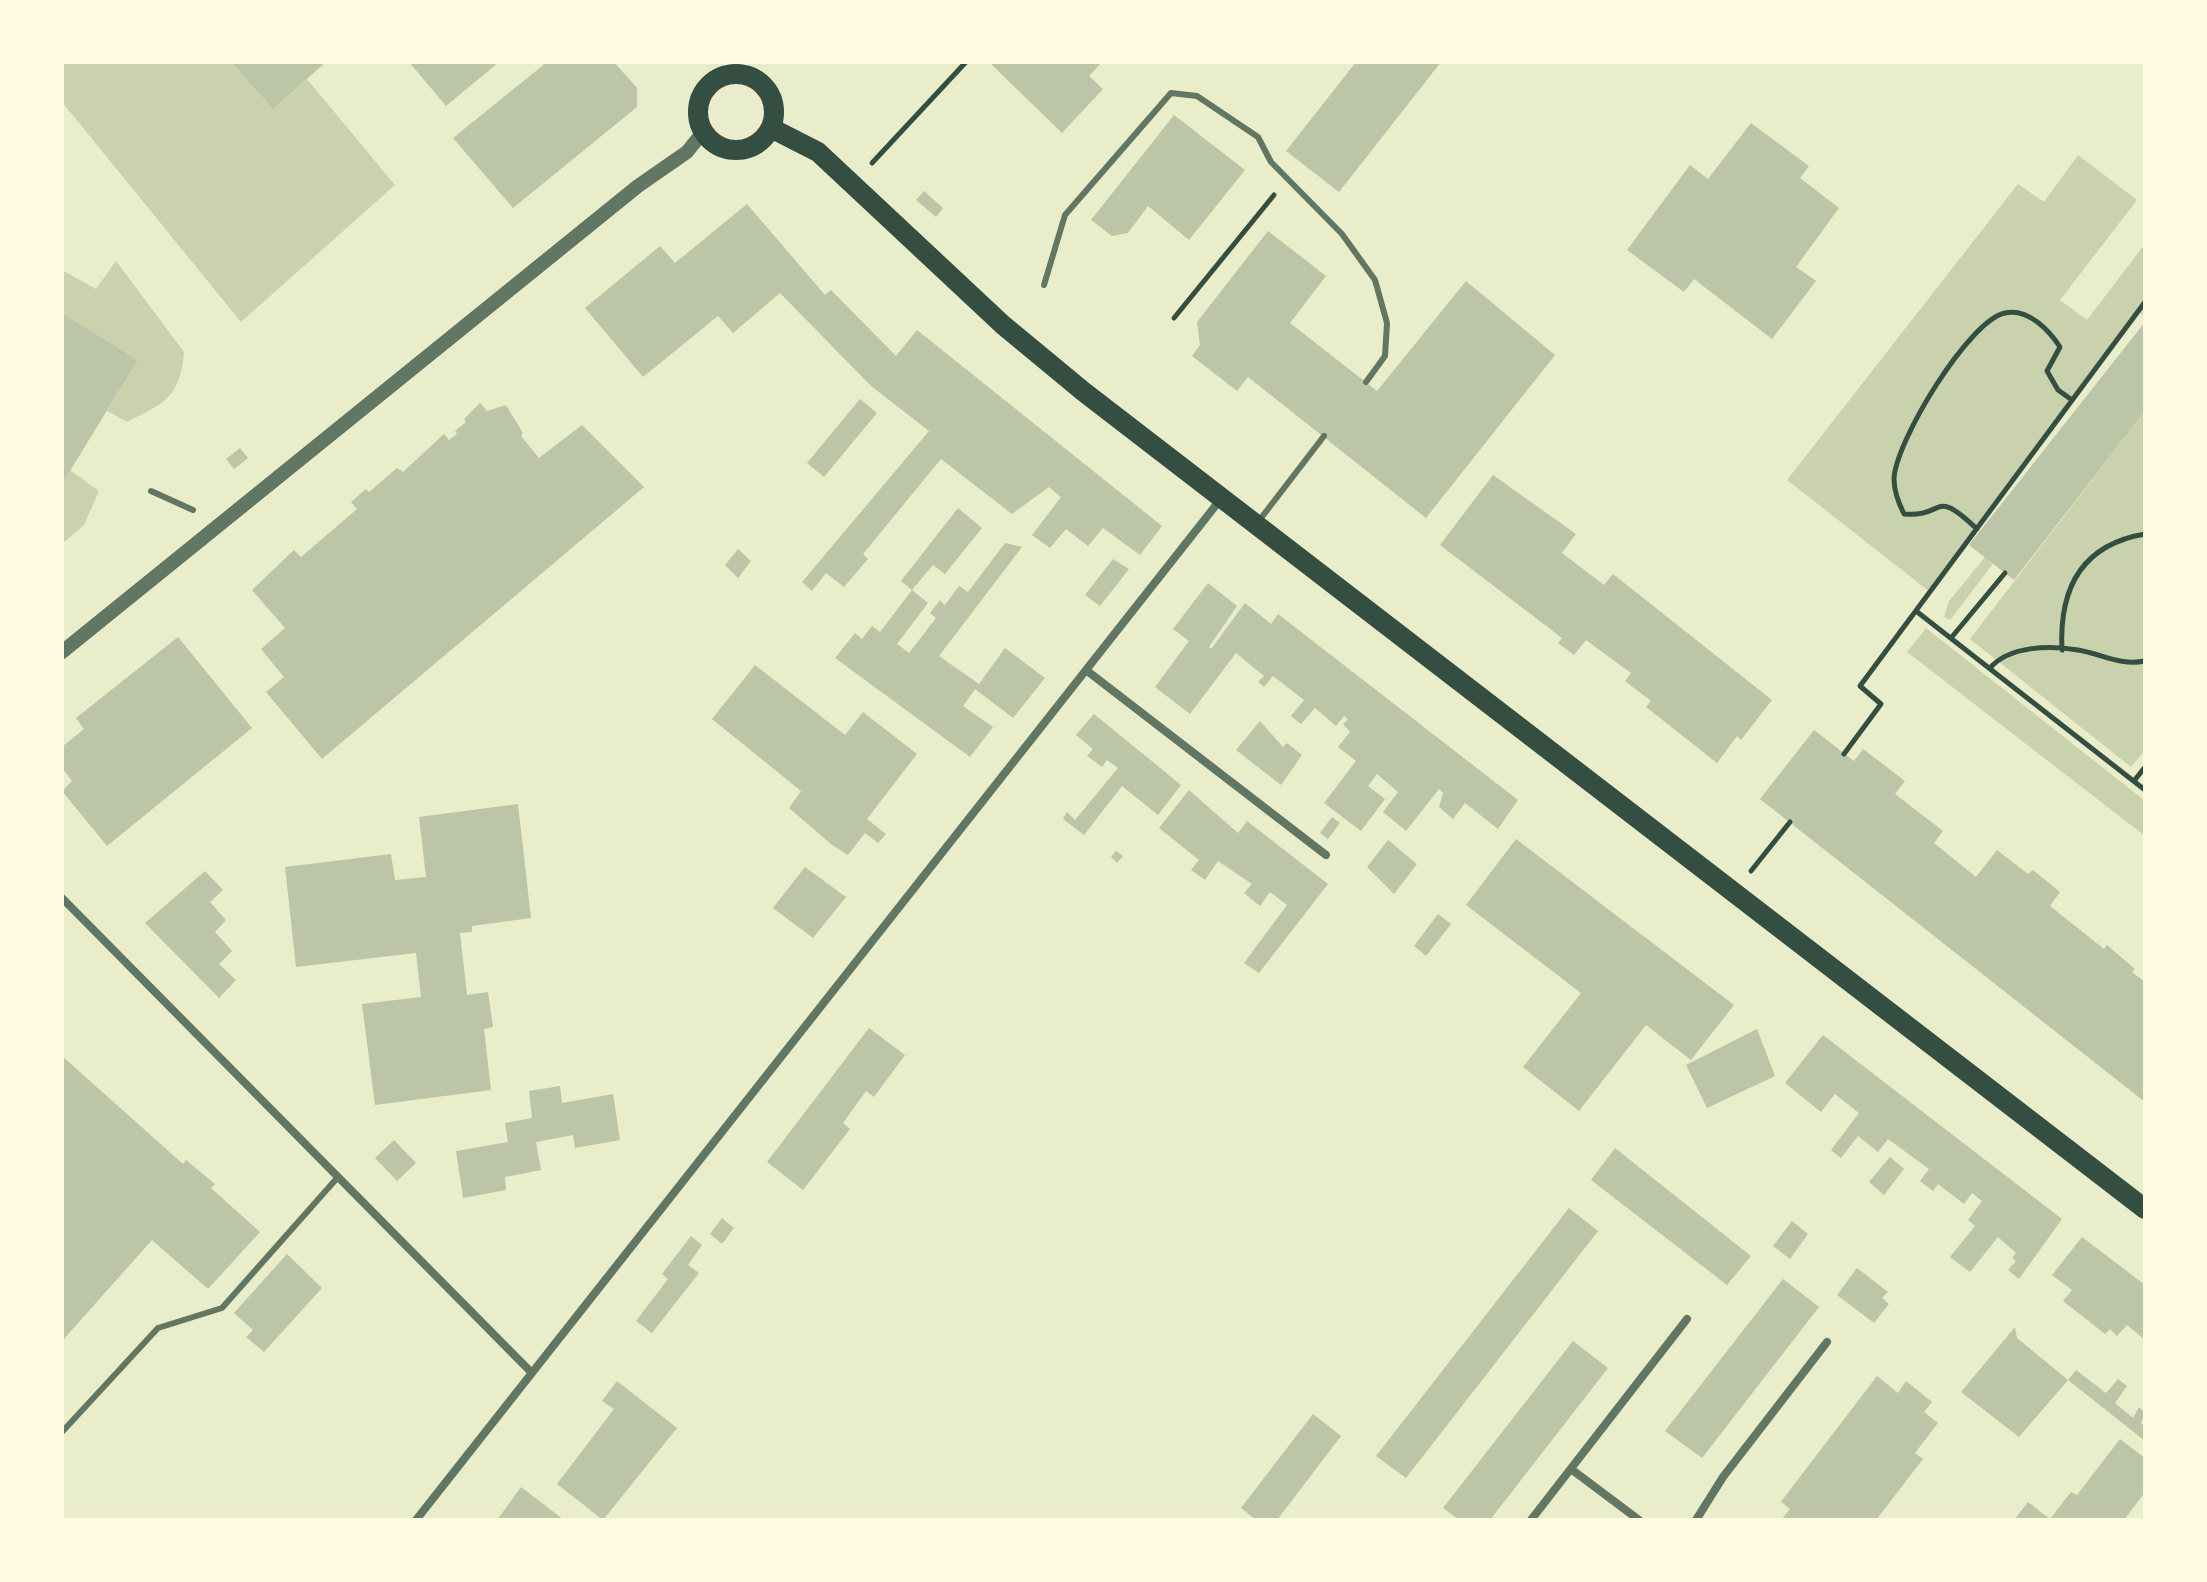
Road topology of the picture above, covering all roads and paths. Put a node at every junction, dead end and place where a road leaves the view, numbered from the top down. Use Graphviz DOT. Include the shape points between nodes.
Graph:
graph roads {
  1 [pos="966,62"];
  2 [pos="728,68"];
  3 [pos="771,128"];
  4 [pos="703,132"];
  5 [pos="1288,179"];
  6 [pos="852,184"];
  7 [pos="1044,285"];
  8 [pos="2145,302"];
  9 [pos="1174,318"];
  10 [pos="1366,382"];
  11 [pos="2072,400"];
  12 [pos="1324,436"];
  13 [pos="151,491"];
  14 [pos="1222,498"];
  15 [pos="193,510"];
  16 [pos="1255,525"];
  17 [pos="1977,529"];
  18 [pos="2145,534"];
  19 [pos="2005,573"];
  20 [pos="1916,611"];
  21 [pos="1951,638"];
  22 [pos="2062,650"];
  23 [pos="62,652"];
  24 [pos="2145,661"];
  25 [pos="1990,668"];
  26 [pos="1086,670"];
  27 [pos="1844,754"];
  28 [pos="2145,767"];
  29 [pos="2134,781"];
  30 [pos="2145,790"];
  31 [pos="1790,822"];
  32 [pos="1326,855"];
  33 [pos="1733,893"];
  34 [pos="62,898"];
  35 [pos="338,1177"];
  36 [pos="2145,1209"];
  37 [pos="1687,1319"];
  38 [pos="1827,1342"];
  39 [pos="530,1371"];
  40 [pos="62,1432"];
  41 [pos="1571,1469"];
  42 [pos="416,1520"];
  43 [pos="1531,1520"];
  44 [pos="1639,1520"];
  45 [pos="1696,1520"];
  1 -- 6 [label="path"];
  2 -- 3 [label="main road" via="762,84 774,104"];
  2 -- 4 [label="main road" via="701,96"];
  3 -- 4 [label="main road" via="755,145 733,150 721,148"];
  3 -- 6 [label="main road" via="818,152"];
  4 -- 23 [label="street" via="687,152 638,186"];
  5 -- 7 [label="lane" via="1258,137 1197,96 1171,93 1065,215"];
  5 -- 9 [label="path"];
  5 -- 10 [label="lane" via="1342,234 1375,280 1387,323 1385,356"];
  6 -- 14 [label="main road" via="1003,325"];
  8 -- 11 [label="path"];
  11 -- 17 [label="path"];
  11 -- 17 [label="path" via="2058,390 2047,371 2060,347 2032,319 2018,313 1997,316 1964,348 1907,432 1894,477 1904,514 1945,505"];
  12 -- 16 [label="lane"];
  13 -- 15 [label="lane"];
  14 -- 16 [label="main road"];
  14 -- 26 [label="street"];
  16 -- 33 [label="main road"];
  17 -- 20 [label="path"];
  18 -- 22 [label="path" via="2113,544 2078,572 2060,619"];
  19 -- 21 [label="path"];
  20 -- 21 [label="path"];
  20 -- 27 [label="path" via="1860,686 1881,704"];
  21 -- 25 [label="path"];
  22 -- 24 [label="path" via="2111,661"];
  22 -- 25 [label="path" via="2000,656"];
  25 -- 29 [label="path"];
  26 -- 32 [label="street"];
  26 -- 39 [label="street"];
  28 -- 29 [label="path"];
  29 -- 30 [label="path"];
  31 -- 33 [label="path"];
  33 -- 36 [label="main road"];
  34 -- 35 [label="street"];
  35 -- 39 [label="street"];
  35 -- 40 [label="lane" via="222,1308 158,1328"];
  37 -- 41 [label="street"];
  38 -- 45 [label="street"];
  39 -- 42 [label="street"];
  41 -- 43 [label="street"];
  41 -- 44 [label="street"];
}
